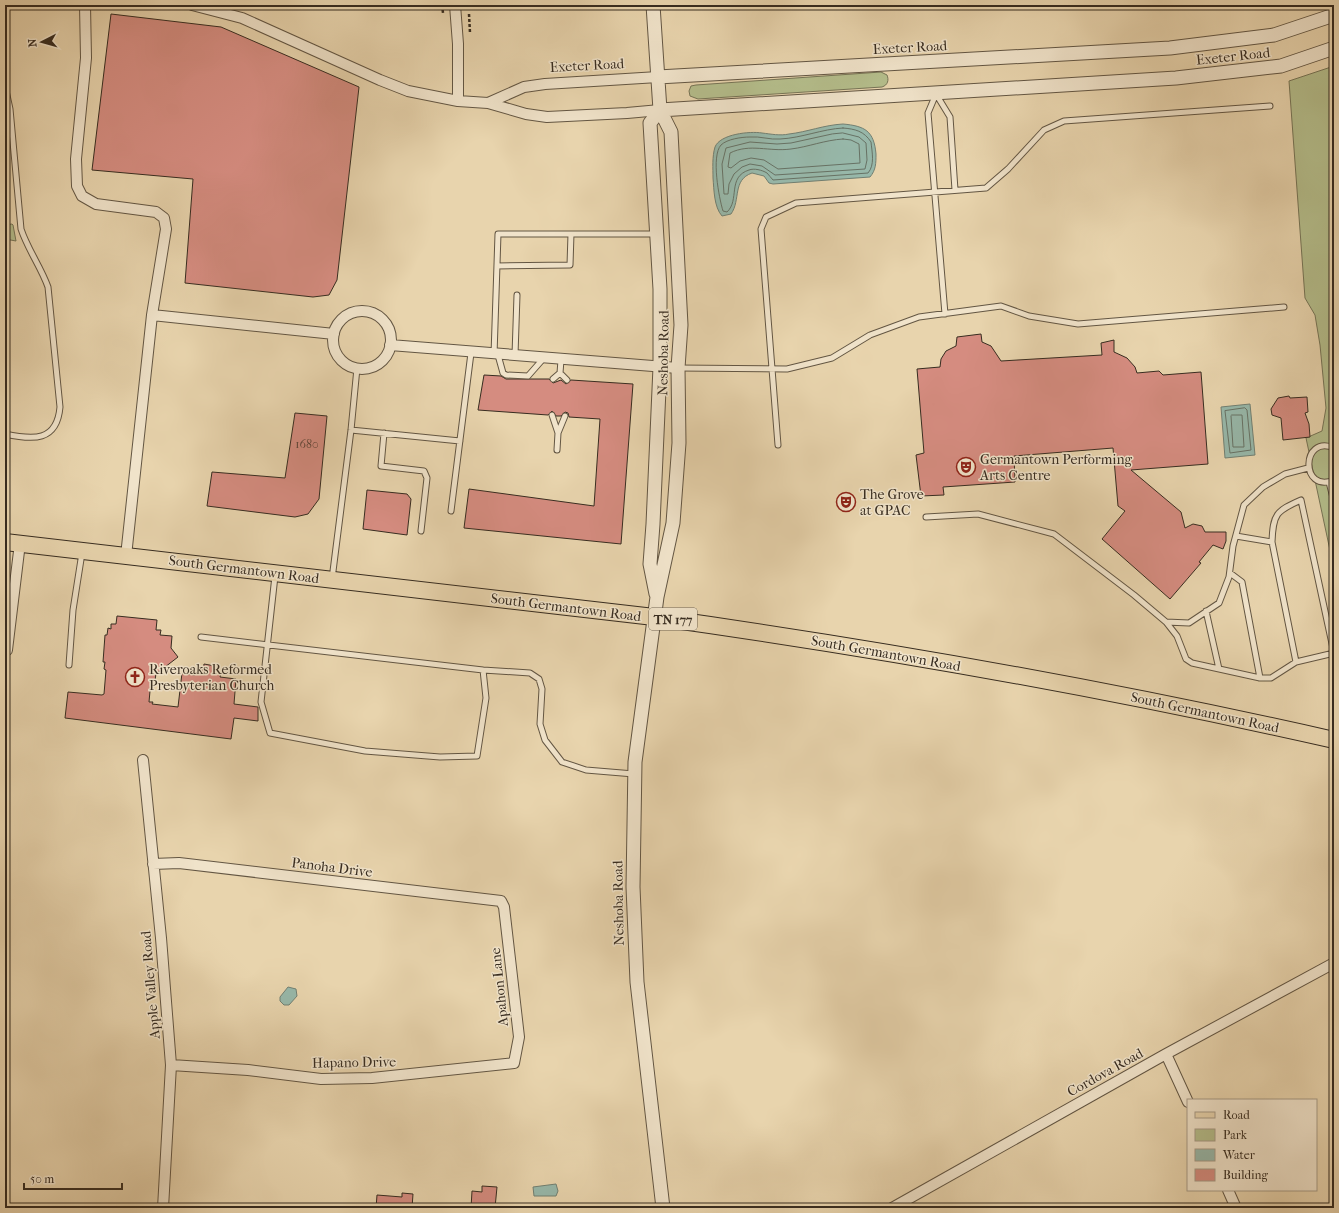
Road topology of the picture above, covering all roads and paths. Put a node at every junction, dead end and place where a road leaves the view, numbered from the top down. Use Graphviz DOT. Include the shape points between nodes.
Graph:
graph roads {
  1 [pos="85,5"];
  2 [pos="192,5"];
  3 [pos="653,5"];
  4 [pos="451,6"];
  5 [pos="438,8"];
  6 [pos="468,12"];
  7 [pos="1334,14"];
  8 [pos="470,33"];
  9 [pos="1334,48"];
  10 [pos="658,77"];
  11 [pos="5,86"];
  12 [pos="936,94"];
  13 [pos="458,101"];
  14 [pos="488,103"];
  15 [pos="1270,106"];
  16 [pos="660,110"];
  17 [pos="955,190"];
  18 [pos="934,192"];
  19 [pos="570,234"];
  20 [pos="656,234"];
  21 [pos="497,266"];
  22 [pos="518,295"];
  23 [pos="1284,307"];
  24 [pos="152,314"];
  25 [pos="945,314"];
  26 [pos="334,334"];
  27 [pos="390,345"];
  28 [pos="471,353"];
  29 [pos="496,355"];
  30 [pos="515,356"];
  31 [pos="543,359"];
  32 [pos="562,360"];
  33 [pos="660,367"];
  34 [pos="357,368"];
  35 [pos="678,368"];
  36 [pos="772,369"];
  37 [pos="560,373"];
  38 [pos="553,379"];
  39 [pos="567,380"];
  40 [pos="552,415"];
  41 [pos="565,416"];
  42 [pos="351,430"];
  43 [pos="384,433"];
  44 [pos="558,433"];
  45 [pos="5,434"];
  46 [pos="460,441"];
  47 [pos="778,445"];
  48 [pos="1334,448"];
  49 [pos="557,450"];
  50 [pos="1308,468"];
  51 [pos="1332,481"];
  52 [pos="1334,502"];
  53 [pos="451,511"];
  54 [pos="926,517"];
  55 [pos="421,531"];
  56 [pos="1236,536"];
  57 [pos="12,542"];
  58 [pos="1272,542"];
  59 [pos="82,550"];
  60 [pos="126,556"];
  61 [pos="276,573"];
  62 [pos="1230,573"];
  63 [pos="332,580"];
  64 [pos="657,597"];
  65 [pos="1206,612"];
  66 [pos="654,617"];
  67 [pos="1166,622"];
  68 [pos="201,637"];
  69 [pos="267,646"];
  70 [pos="6,650"];
  71 [pos="1334,653"];
  72 [pos="1296,662"];
  73 [pos="69,665"];
  74 [pos="1219,669"];
  75 [pos="483,670"];
  76 [pos="1260,678"];
  77 [pos="1334,740"];
  78 [pos="143,760"];
  79 [pos="635,775"];
  80 [pos="153,864"];
  81 [pos="504,907"];
  82 [pos="1334,963"];
  83 [pos="1166,1054"];
  84 [pos="514,1063"];
  85 [pos="171,1065"];
  86 [pos="1187,1100"];
  87 [pos="1228,1191"];
  88 [pos="163,1208"];
  89 [pos="663,1208"];
  90 [pos="892,1208"];
  91 [pos="1236,1208"];
  1 -- 24 [label="street" via="86,58 76,159 77,186 82,196 96,204 156,212 164,218 166,229"];
  2 -- 13 [label="street, Exeter Road" via="242,18 408,91"];
  3 -- 10 [label="street, Neshoba Road"];
  4 -- 5 [label="path"];
  4 -- 13 [label="street" via="458,44"];
  6 -- 8 [label="path"];
  7 -- 10 [label="street, Exeter Road" via="1274,34 1170,48"];
  9 -- 12 [label="street, Exeter Road" via="1273,67 1147,81"];
  10 -- 14 [label="street, Exeter Road" via="524,87"];
  10 -- 16 [label="street, Neshoba Road"];
  11 -- 45 [label="lane" via="10,108 21,228 26,244 45,276 48,287 60,407 57,425 50,432 31,438"];
  12 -- 16 [label="street, Exeter Road"];
  12 -- 17 [label="lane" via="950,117"];
  12 -- 18 [label="lane" via="928,113"];
  13 -- 14 [label="street, Exeter Road"];
  14 -- 16 [label="street, Exeter Road" via="547,117"];
  15 -- 17 [label="lane" via="1064,121 1044,130 1008,170 986,188"];
  16 -- 20 [label="street, Neshoba Road" via="650,123"];
  16 -- 35 [label="street, Neshoba Road" via="671,132 681,324"];
  17 -- 18 [label="lane"];
  18 -- 25 [label="lane"];
  18 -- 36 [label="lane" via="796,203 766,217 761,229"];
  19 -- 20 [label="lane"];
  19 -- 21 [label="lane" via="570,265"];
  19 -- 21 [label="lane" via="498,234"];
  20 -- 33 [label="street, Neshoba Road" via="660,289"];
  21 -- 29 [label="lane"];
  22 -- 30 [label="lane"];
  23 -- 25 [label="lane" via="1078,324 1029,316 1001,306"];
  24 -- 26 [label="street"];
  24 -- 60 [label="street"];
  25 -- 36 [label="lane" via="919,317 870,335 832,358 800,367"];
  26 -- 27 [label="street" via="342,320 356,312 364,311 382,319 388,327"];
  26 -- 34 [label="street" via="334,343 341,360"];
  27 -- 28 [label="street"];
  27 -- 34 [label="street" via="387,354 378,364 366,369"];
  28 -- 29 [label="street"];
  28 -- 46 [label="lane"];
  29 -- 30 [label="street"];
  29 -- 31 [label="lane" via="503,373 528,376"];
  30 -- 31 [label="street"];
  31 -- 32 [label="street"];
  32 -- 33 [label="street"];
  32 -- 37 [label="lane"];
  33 -- 35 [label="street"];
  33 -- 64 [label="street, Neshoba Road" via="650,564"];
  34 -- 42 [label="lane"];
  35 -- 36 [label="lane"];
  35 -- 64 [label="street, Neshoba Road" via="678,443 673,523"];
  36 -- 47 [label="lane"];
  37 -- 38 [label="lane"];
  37 -- 39 [label="lane"];
  40 -- 44 [label="lane"];
  41 -- 44 [label="lane"];
  42 -- 43 [label="lane"];
  42 -- 63 [label="lane"];
  43 -- 46 [label="lane"];
  43 -- 55 [label="lane" via="381,466 424,471 427,478"];
  44 -- 49 [label="lane"];
  46 -- 53 [label="lane"];
  48 -- 50 [label="lane" via="1323,446 1316,449 1308,460"];
  50 -- 51 [label="lane" via="1316,479 1322,482"];
  50 -- 56 [label="lane" via="1285,474 1263,487 1244,505"];
  51 -- 52 [label="lane"];
  54 -- 67 [label="lane" via="978,514 1054,534"];
  56 -- 58 [label="lane"];
  56 -- 62 [label="lane"];
  57 -- 59 [label="main road, South Germantown Road / TN 177"];
  57 -- 70 [label="street"];
  58 -- 71 [label="lane" via="1272,522 1282,509 1301,500"];
  58 -- 72 [label="lane"];
  59 -- 60 [label="main road, South Germantown Road / TN 177"];
  59 -- 73 [label="lane" via="73,610"];
  60 -- 61 [label="main road, South Germantown Road / TN 177"];
  61 -- 63 [label="main road, South Germantown Road / TN 177"];
  61 -- 69 [label="lane"];
  62 -- 65 [label="lane" via="1218,603"];
  62 -- 76 [label="lane" via="1242,582"];
  63 -- 66 [label="main road, South Germantown Road / TN 177"];
  64 -- 66 [label="street, Neshoba Road"];
  65 -- 67 [label="lane" via="1189,623"];
  65 -- 74 [label="lane"];
  66 -- 77 [label="main road, South Germantown Road / TN 177" via="761,631 1063,683"];
  66 -- 79 [label="street, Neshoba Road"];
  67 -- 74 [label="lane" via="1177,636 1186,659 1192,663"];
  68 -- 69 [label="lane"];
  69 -- 75 [label="lane"];
  69 -- 75 [label="lane" via="261,702 270,733 365,751 440,757 477,756 486,698"];
  71 -- 72 [label="lane"];
  72 -- 76 [label="lane" via="1276,676"];
  74 -- 76 [label="lane"];
  75 -- 79 [label="lane" via="530,673 539,679 542,689 540,724 545,740 562,762 586,770"];
  78 -- 80 [label="street, Apple Valley Road"];
  79 -- 89 [label="street, Neshoba Road" via="633,887 637,982"];
  80 -- 81 [label="street, Panoha Drive" via="179,863 493,900 501,901"];
  80 -- 85 [label="street, Apple Valley Road"];
  81 -- 84 [label="street, Apahon Lane" via="519,1037"];
  82 -- 83 [label="street, Cordova Road"];
  83 -- 86 [label="street"];
  83 -- 90 [label="street, Cordova Road"];
  84 -- 85 [label="street, Hapano Drive" via="372,1078 320,1079 248,1070"];
  85 -- 88 [label="street, Apple Valley Road"];
  87 -- 91 [label="street"];
}
